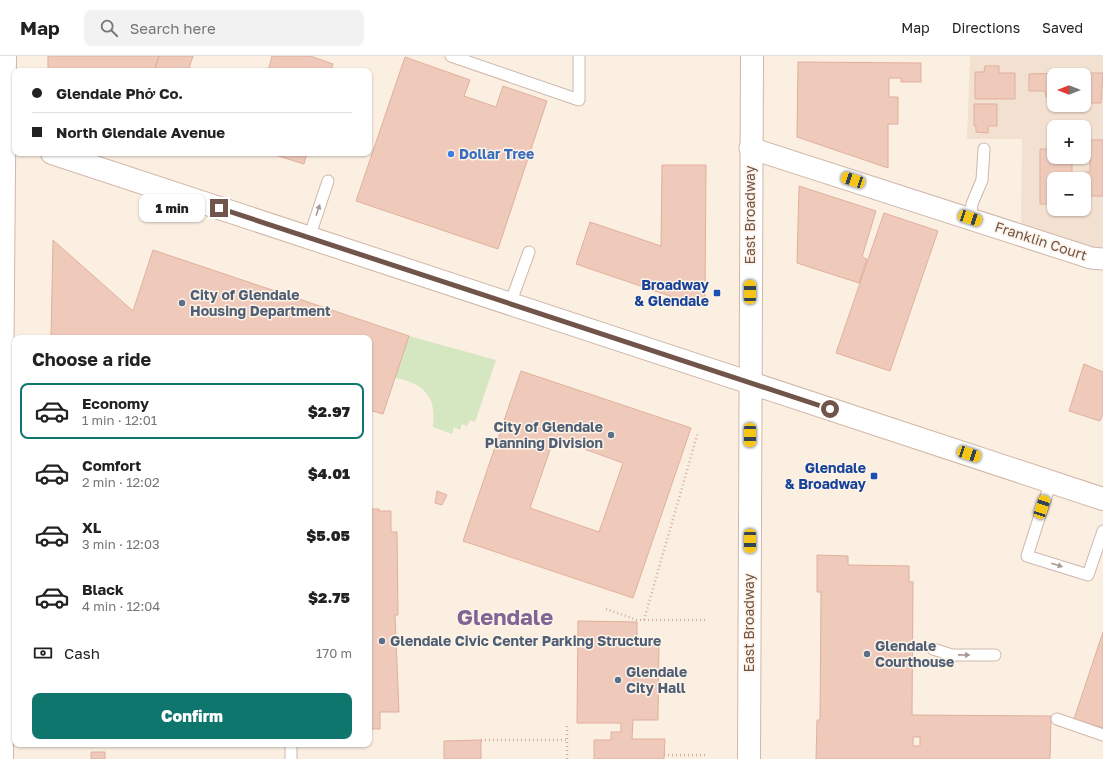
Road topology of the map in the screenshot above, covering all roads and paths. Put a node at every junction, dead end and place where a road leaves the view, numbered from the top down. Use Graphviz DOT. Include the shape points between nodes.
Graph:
graph roads {
  1 [pos="5,56"];
  2 [pos="451,56"];
  3 [pos="579,56"];
  4 [pos="752,56"];
  5 [pos="6,138"];
  6 [pos="750,148"];
  7 [pos="984,148"];
  8 [pos="61,156"];
  9 [pos="328,181"];
  10 [pos="970,218"];
  11 [pos="308,238"];
  12 [pos="529,252"];
  13 [pos="1099,260"];
  14 [pos="510,304"];
  15 [pos="9,381"];
  16 [pos="750,383"];
  17 [pos="698,432"];
  18 [pos="1051,481"];
  19 [pos="1103,499"];
  20 [pos="1,516"];
  21 [pos="1103,531"];
  22 [pos="8,548"];
  23 [pos="606,609"];
  24 [pos="644,620"];
  25 [pos="708,620"];
  26 [pos="933,649"];
  27 [pos="995,655"];
  28 [pos="1057,719"];
  29 [pos="567,726"];
  30 [pos="1103,735"];
  31 [pos="481,740"];
  32 [pos="567,740"];
  33 [pos="291,747"];
  34 [pos="6,748"];
  35 [pos="664,755"];
  36 [pos="706,755"];
  37 [pos="291,759"];
  38 [pos="567,759"];
  39 [pos="748,759"];
  1 -- 5 [label="main road"];
  2 -- 3 [label="lane" via="579,100"];
  4 -- 6 [label="main road, East Broadway"];
  5 -- 15 [label="main road"];
  6 -- 10 [label="street, Franklin Court"];
  6 -- 16 [label="main road, East Broadway"];
  7 -- 10 [label="lane" via="982,180 972,204"];
  8 -- 11 [label="main road"];
  11 -- 9 [label="lane, one-way"];
  10 -- 13 [label="street, Franklin Court"];
  11 -- 14 [label="main road"];
  12 -- 14 [label="lane"];
  14 -- 16 [label="main road"];
  15 -- 20 [label="main road"];
  16 -- 18 [label="main road"];
  16 -- 39 [label="main road, East Broadway"];
  17 -- 24 [label="path"];
  18 -- 19 [label="main road"];
  18 -- 21 [label="lane, one-way" via="1027,556 1088,574"];
  20 -- 22 [label="main road"];
  22 -- 34 [label="main road"];
  23 -- 24 [label="path"];
  24 -- 25 [label="path"];
  26 -- 27 [label="lane, one-way" via="952,654"];
  28 -- 30 [label="lane"];
  29 -- 32 [label="path"];
  31 -- 32 [label="path"];
  32 -- 38 [label="path"];
  33 -- 37 [label="lane"];
  35 -- 36 [label="path"];
}
